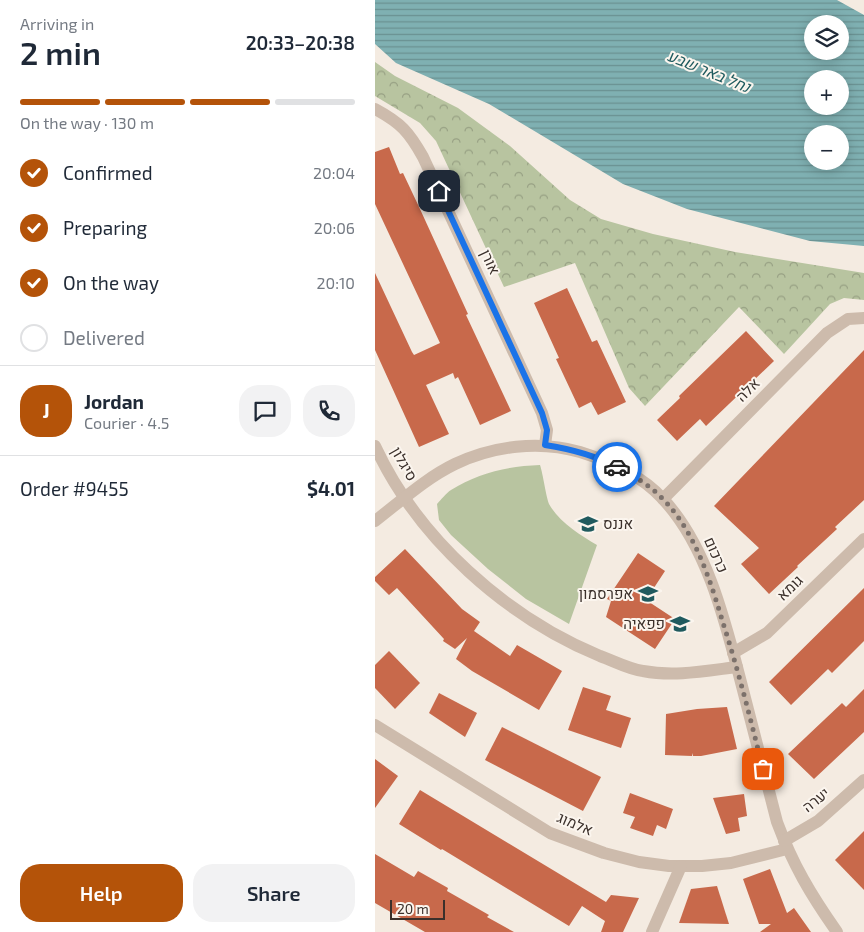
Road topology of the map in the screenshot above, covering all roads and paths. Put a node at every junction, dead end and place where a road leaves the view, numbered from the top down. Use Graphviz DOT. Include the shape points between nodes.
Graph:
graph roads {
  1 [pos="375,109"];
  2 [pos="864,318"];
  3 [pos="545,445"];
  4 [pos="375,446"];
  5 [pos="405,498"];
  6 [pos="663,499"];
  7 [pos="375,521"];
  8 [pos="864,539"];
  9 [pos="733,653"];
  10 [pos="737,666"];
  11 [pos="375,725"];
  12 [pos="864,780"];
  13 [pos="785,845"];
  14 [pos="681,866"];
  15 [pos="653,932"];
  16 [pos="837,932"];
  1 -- 3 [label="street, אורן" via="413,138 423,157 542,413 547,430"];
  2 -- 6 [label="street, אלה" via="848,319 827,333"];
  3 -- 5 [label="street, כרכום" via="482,453 454,465"];
  3 -- 6 [label="street, כרכום" via="601,458 627,472"];
  4 -- 5 [label="street, סיגלון"];
  5 -- 7 [label="street, כרכום"];
  5 -- 10 [label="street" via="429,530 499,597 587,650 641,671 667,674"];
  6 -- 9 [label="street, כרכום" via="681,521 702,559"];
  8 -- 9 [label="street, גומא" via="767,633"];
  9 -- 10 [label="street, כרכום"];
  10 -- 13 [label="street, כרכום"];
  11 -- 14 [label="street, אלמוג" via="550,833 604,854 639,862"];
  12 -- 13 [label="street, יערה"];
  13 -- 14 [label="street, אלמוג" via="731,863"];
  13 -- 16 [label="street, כרכום" via="801,879"];
  14 -- 15 [label="street"];
}
